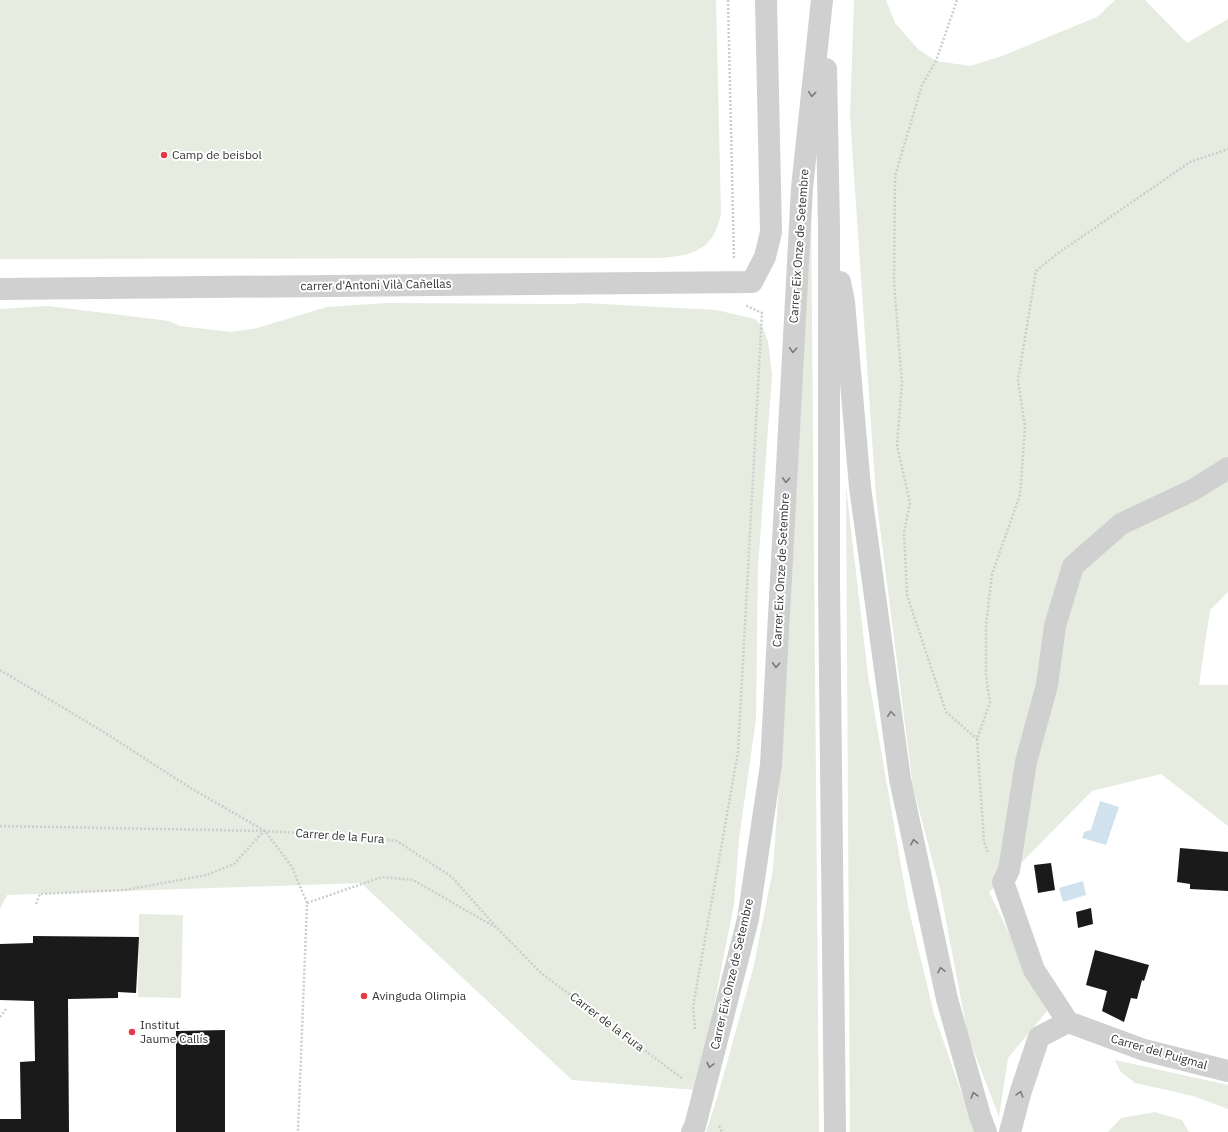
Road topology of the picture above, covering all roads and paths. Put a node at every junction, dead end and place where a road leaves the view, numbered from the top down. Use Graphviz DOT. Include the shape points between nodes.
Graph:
graph roads {
  1 [pos="728,0"];
  2 [pos="766,0"];
  3 [pos="822,0"];
  4 [pos="825,0"];
  5 [pos="957,0"];
  6 [pos="1228,149"];
  7 [pos="829,229"];
  8 [pos="743,282"];
  9 [pos="0,289"];
  10 [pos="1228,468"];
  11 [pos="0,670"];
  12 [pos="977,739"];
  13 [pos="0,826"];
  14 [pos="264,831"];
  15 [pos="1003,882"];
  16 [pos="307,903"];
  17 [pos="36,904"];
  18 [pos="498,929"];
  19 [pos="6,1010"];
  20 [pos="0,1017"];
  21 [pos="1068,1022"];
  22 [pos="695,1030"];
  23 [pos="1228,1071"];
  24 [pos="688,1082"];
  25 [pos="298,1132"];
  26 [pos="692,1132"];
  27 [pos="835,1132"];
  28 [pos="986,1132"];
  29 [pos="1010,1132"];
  1 -- 8 [label="path"];
  2 -- 8 [label="street" via="771,232 765,257"];
  3 -- 26 [label="street, Carrer Eix Onze de Setembre, one-way" via="802,188 771,765 748,919"];
  4 -- 7 [label="street, Carrer Eix Onze de Setembre"];
  5 -- 12 [label="path" via="936,61 922,85 895,176 894,282 902,382 897,445 910,503 904,532 907,595 946,712"];
  6 -- 12 [label="path" via="1190,162 1056,254 1036,271 1018,380 1025,427 1020,495 992,574 986,625 986,676 990,702"];
  7 -- 27 [label="street, Carrer Eix Onze de Setembre" via="829,591"];
  28 -- 7 [label="street, Carrer Eix Onze de Setembre, one-way" via="947,999 900,779 860,487 844,302"];
  8 -- 9 [label="street, carrer d'Antoni Vilà Cañellas"];
  8 -- 22 [label="path" via="742,304 762,313 738,752 693,1007"];
  10 -- 15 [label="street" via="1193,490 1121,524 1073,566 1055,626 1047,684 1026,762 1009,870"];
  11 -- 14 [label="path"];
  12 -- 15 [label="path" via="984,842"];
  13 -- 14 [label="path, Carrer de la Fura"];
  14 -- 16 [label="path" via="292,867"];
  14 -- 17 [label="path" via="234,864 207,875 125,890 40,894"];
  14 -- 18 [label="path, Carrer de la Fura" via="397,841 452,877"];
  15 -- 21 [label="street" via="1034,970"];
  16 -- 18 [label="path" via="382,877 412,880"];
  16 -- 25 [label="path"];
  18 -- 24 [label="path, Carrer de la Fura" via="541,973"];
  19 -- 20 [label="path"];
  21 -- 23 [label="street, Carrer del Puigmal" via="1144,1050"];
  29 -- 21 [label="street, one-way" via="1039,1037"];
}
